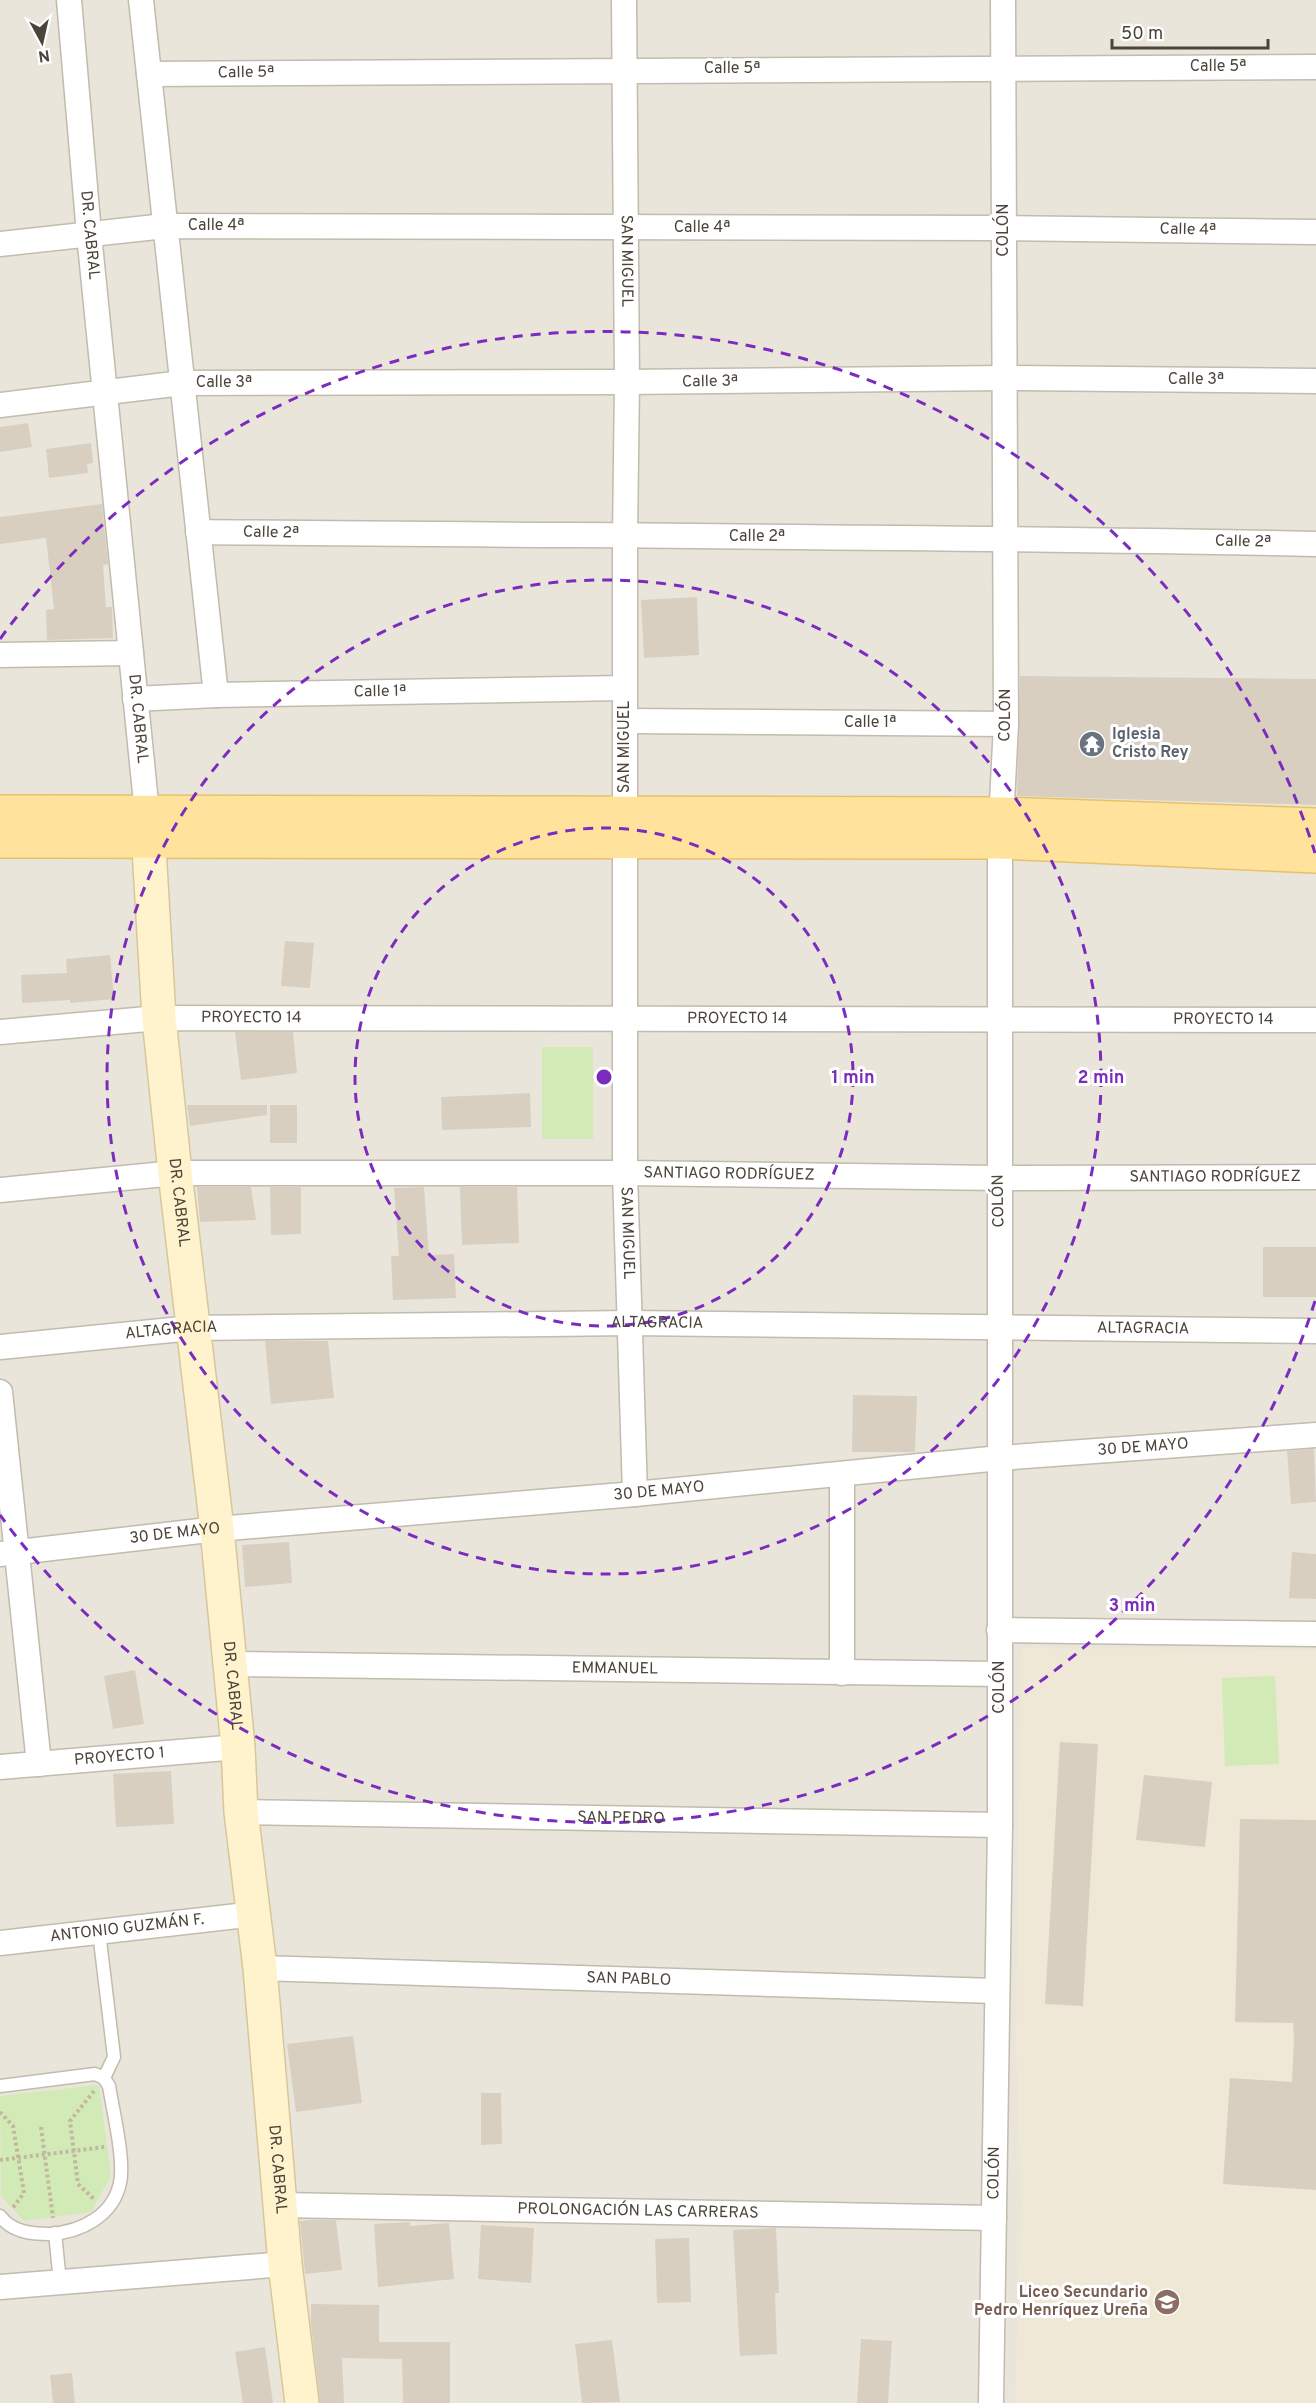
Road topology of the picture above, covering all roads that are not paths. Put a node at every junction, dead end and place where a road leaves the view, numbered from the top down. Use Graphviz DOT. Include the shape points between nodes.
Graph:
graph roads {
  1 [pos="69,0"];
  2 [pos="141,0"];
  3 [pos="624,0"];
  4 [pos="1003,0"];
  5 [pos="1316,67"];
  6 [pos="1004,68"];
  7 [pos="624,69"];
  8 [pos="149,74"];
  9 [pos="165,226"];
  10 [pos="626,228"];
  11 [pos="1003,228"];
  12 [pos="1316,232"];
  13 [pos="89,234"];
  14 [pos="0,244"];
  15 [pos="1005,378"];
  16 [pos="1316,381"];
  17 [pos="627,382"];
  18 [pos="182,383"];
  19 [pos="105,393"];
  20 [pos="0,405"];
  21 [pos="198,532"];
  22 [pos="625,537"];
  23 [pos="1005,537"];
  24 [pos="1316,544"];
  25 [pos="131,652"];
  26 [pos="0,655"];
  27 [pos="624,688"];
  28 [pos="216,695"];
  29 [pos="135,699"];
  30 [pos="625,721"];
  31 [pos="1006,724"];
  32 [pos="0,812"];
  33 [pos="1316,825"];
  34 [pos="148,828"];
  35 [pos="625,828"];
  36 [pos="1001,828"];
  37 [pos="0,841"];
  38 [pos="1316,856"];
  39 [pos="159,1018"];
  40 [pos="624,1018"];
  41 [pos="999,1018"];
  42 [pos="1316,1020"];
  43 [pos="0,1032"];
  44 [pos="175,1173"];
  45 [pos="625,1173"];
  46 [pos="1316,1177"];
  47 [pos="998,1178"];
  48 [pos="0,1190"];
  49 [pos="629,1323"];
  50 [pos="192,1328"];
  51 [pos="1000,1329"];
  52 [pos="1316,1331"];
  53 [pos="0,1347"];
  54 [pos="0,1392"];
  55 [pos="1316,1435"];
  56 [pos="1000,1458"];
  57 [pos="842,1475"];
  58 [pos="635,1494"];
  59 [pos="217,1529"];
  60 [pos="8,1553"];
  61 [pos="999,1630"];
  62 [pos="1316,1634"];
  63 [pos="229,1664"];
  64 [pos="842,1673"];
  65 [pos="999,1674"];
  66 [pos="238,1747"];
  67 [pos="39,1764"];
  68 [pos="0,1767"];
  69 [pos="241,1812"];
  70 [pos="1000,1825"];
  71 [pos="255,1914"];
  72 [pos="99,1932"];
  73 [pos="0,1942"];
  74 [pos="260,1968"];
  75 [pos="996,1991"];
  76 [pos="104,2078"];
  77 [pos="0,2086"];
  78 [pos="281,2205"];
  79 [pos="1,2218"];
  80 [pos="994,2218"];
  81 [pos="55,2233"];
  82 [pos="285,2264"];
  83 [pos="60,2282"];
  84 [pos="0,2287"];
  85 [pos="302,2403"];
  86 [pos="991,2403"];
  1 -- 13 [label="street, DR. CABRAL"];
  2 -- 8 [label="street"];
  3 -- 7 [label="street, SAN MIGUEL"];
  4 -- 6 [label="street, COLÓN"];
  5 -- 6 [label="street, Calle 5ª"];
  6 -- 7 [label="street, Calle 5ª"];
  6 -- 11 [label="street, COLÓN"];
  7 -- 8 [label="street, Calle 5ª"];
  7 -- 10 [label="street, SAN MIGUEL"];
  8 -- 9 [label="street"];
  9 -- 10 [label="street, Calle 4ª"];
  9 -- 13 [label="street, Calle 4ª"];
  9 -- 18 [label="street"];
  10 -- 11 [label="street, Calle 4ª"];
  10 -- 17 [label="street, SAN MIGUEL"];
  11 -- 12 [label="street, Calle 4ª"];
  11 -- 15 [label="street, COLÓN"];
  13 -- 14 [label="street, Calle 4ª"];
  13 -- 19 [label="street, DR. CABRAL"];
  15 -- 16 [label="street, Calle 3ª"];
  15 -- 17 [label="street, Calle 3ª"];
  15 -- 23 [label="street, COLÓN"];
  17 -- 18 [label="street, Calle 3ª"];
  17 -- 22 [label="street, SAN MIGUEL"];
  18 -- 19 [label="street, Calle 3ª"];
  18 -- 21 [label="street"];
  19 -- 20 [label="street, Calle 3ª"];
  19 -- 25 [label="street, DR. CABRAL"];
  21 -- 22 [label="street, Calle 2ª"];
  21 -- 28 [label="street"];
  22 -- 23 [label="street, Calle 2ª"];
  22 -- 27 [label="street, SAN MIGUEL"];
  23 -- 24 [label="street, Calle 2ª"];
  23 -- 31 [label="street, COLÓN"];
  25 -- 26 [label="street"];
  25 -- 29 [label="street, DR. CABRAL"];
  27 -- 28 [label="street, Calle 1ª"];
  27 -- 30 [label="street, SAN MIGUEL"];
  28 -- 29 [label="street, Calle 1ª"];
  29 -- 34 [label="street, DR. CABRAL"];
  30 -- 31 [label="street, Calle 1ª"];
  30 -- 35 [label="street, SAN MIGUEL"];
  31 -- 36 [label="street, COLÓN"];
  32 -- 34 [label="main road"];
  33 -- 36 [label="main road"];
  34 -- 35 [label="main road"];
  34 -- 37 [label="main road"];
  34 -- 39 [label="street, DR. CABRAL"];
  35 -- 36 [label="main road"];
  35 -- 40 [label="street, SAN MIGUEL"];
  36 -- 38 [label="main road"];
  36 -- 41 [label="street, COLÓN"];
  39 -- 40 [label="street, PROYECTO 14"];
  39 -- 43 [label="street, PROYECTO 14"];
  39 -- 44 [label="street, DR. CABRAL"];
  40 -- 41 [label="street, PROYECTO 14"];
  40 -- 45 [label="street, SAN MIGUEL"];
  41 -- 42 [label="street, PROYECTO 14"];
  41 -- 47 [label="street, COLÓN"];
  44 -- 45 [label="street, SANTIAGO RODRÍGUEZ"];
  44 -- 48 [label="street, SANTIAGO RODRÍGUEZ"];
  44 -- 50 [label="street, DR. CABRAL"];
  45 -- 47 [label="street, SANTIAGO RODRÍGUEZ"];
  45 -- 49 [label="street, SAN MIGUEL"];
  46 -- 47 [label="street, SANTIAGO RODRÍGUEZ"];
  47 -- 51 [label="street, COLÓN"];
  49 -- 50 [label="street, ALTAGRACIA"];
  49 -- 51 [label="street, ALTAGRACIA"];
  49 -- 58 [label="street, SAN MIGUEL"];
  50 -- 53 [label="street, ALTAGRACIA"];
  50 -- 59 [label="street, DR. CABRAL"];
  51 -- 52 [label="street, ALTAGRACIA"];
  51 -- 56 [label="street, COLÓN"];
  54 -- 60 [label="street"];
  55 -- 56 [label="street, 30 DE MAYO"];
  56 -- 57 [label="street, 30 DE MAYO"];
  56 -- 61 [label="street, COLÓN"];
  57 -- 58 [label="street, 30 DE MAYO"];
  57 -- 64 [label="street"];
  58 -- 59 [label="street, 30 DE MAYO"];
  59 -- 60 [label="street, 30 DE MAYO"];
  59 -- 63 [label="street, DR. CABRAL"];
  60 -- 67 [label="street"];
  61 -- 62 [label="street"];
  61 -- 65 [label="street, COLÓN"];
  63 -- 64 [label="street, EMMANUEL"];
  63 -- 66 [label="street, DR. CABRAL"];
  64 -- 65 [label="street, EMMANUEL"];
  65 -- 70 [label="street, COLÓN"];
  66 -- 67 [label="street, PROYECTO 1"];
  66 -- 69 [label="street, DR. CABRAL"];
  67 -- 68 [label="street, PROYECTO 1"];
  69 -- 70 [label="street, SAN PEDRO"];
  69 -- 71 [label="street, DR. CABRAL"];
  70 -- 75 [label="street, COLÓN"];
  71 -- 72 [label="street, ANTONIO GUZMÁN F."];
  71 -- 74 [label="street, DR. CABRAL"];
  72 -- 73 [label="street, ANTONIO GUZMÁN F."];
  72 -- 76 [label="lane" via="114,2057"];
  74 -- 75 [label="street, SAN PABLO"];
  74 -- 78 [label="street, DR. CABRAL"];
  75 -- 80 [label="street, COLÓN"];
  76 -- 77 [label="lane" via="95,2074"];
  76 -- 81 [label="lane" via="109,2086 118,2145 120,2184 106,2210 90,2223"];
  78 -- 80 [label="street, PROLONGACIÓN LAS CARRERAS"];
  78 -- 82 [label="street, DR. CABRAL"];
  79 -- 81 [label="lane" via="19,2231"];
  80 -- 86 [label="street, COLÓN"];
  81 -- 83 [label="lane"];
  82 -- 83 [label="street"];
  82 -- 85 [label="street, DR. CABRAL"];
  83 -- 84 [label="street"];
}
